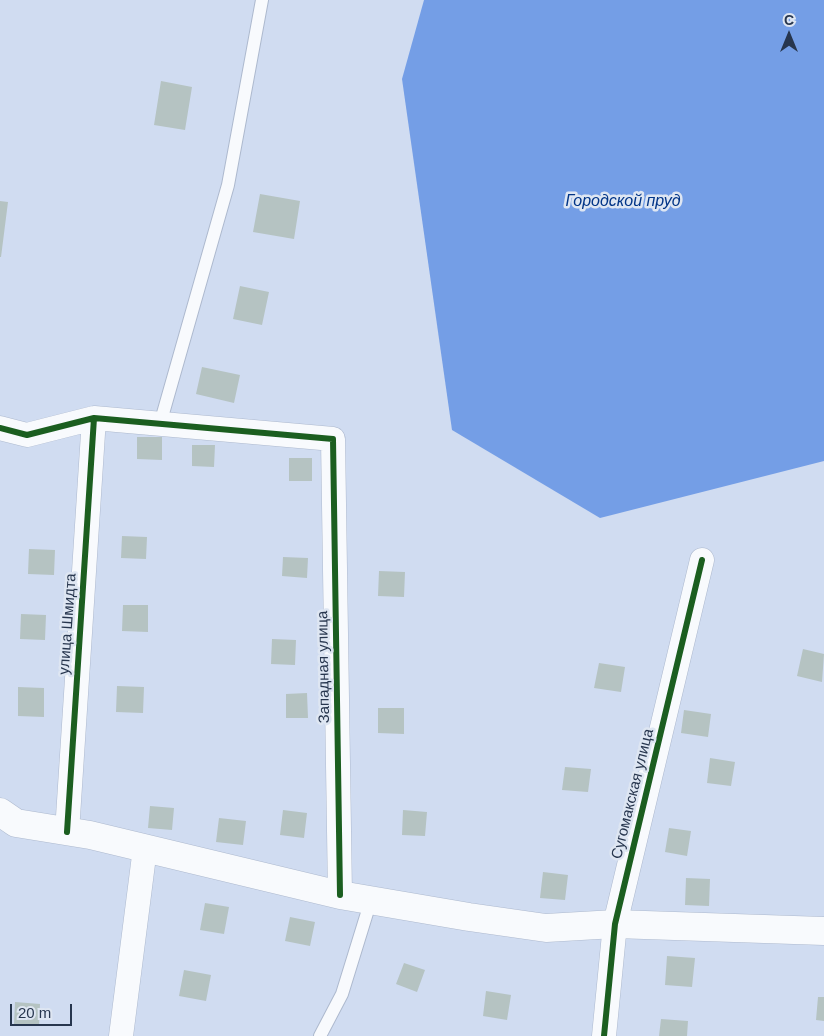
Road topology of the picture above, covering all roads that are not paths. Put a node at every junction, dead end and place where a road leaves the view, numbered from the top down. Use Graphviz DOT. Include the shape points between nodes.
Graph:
graph roads {
  1 [pos="262,0"];
  2 [pos="94,418"];
  3 [pos="160,424"];
  4 [pos="0,428"];
  5 [pos="702,560"];
  6 [pos="0,812"];
  7 [pos="67,832"];
  8 [pos="145,848"];
  9 [pos="340,895"];
  10 [pos="371,900"];
  11 [pos="615,924"];
  12 [pos="824,931"];
  13 [pos="120,1036"];
  14 [pos="320,1036"];
  15 [pos="604,1036"];
  1 -- 3 [label="lane" via="228,185"];
  2 -- 3 [label="street"];
  2 -- 4 [label="street" via="27,435"];
  2 -- 7 [label="street, улица Шмидта"];
  3 -- 9 [label="street, Западная улица" via="333,439"];
  5 -- 11 [label="street, Сугомакская улица"];
  6 -- 7 [label="main road" via="16,823"];
  7 -- 8 [label="main road"];
  8 -- 9 [label="main road"];
  8 -- 13 [label="street"];
  9 -- 10 [label="main road"];
  10 -- 11 [label="main road" via="546,928"];
  10 -- 14 [label="lane" via="342,994"];
  11 -- 12 [label="main road"];
  11 -- 15 [label="street, Сугомакская улица"];
}
